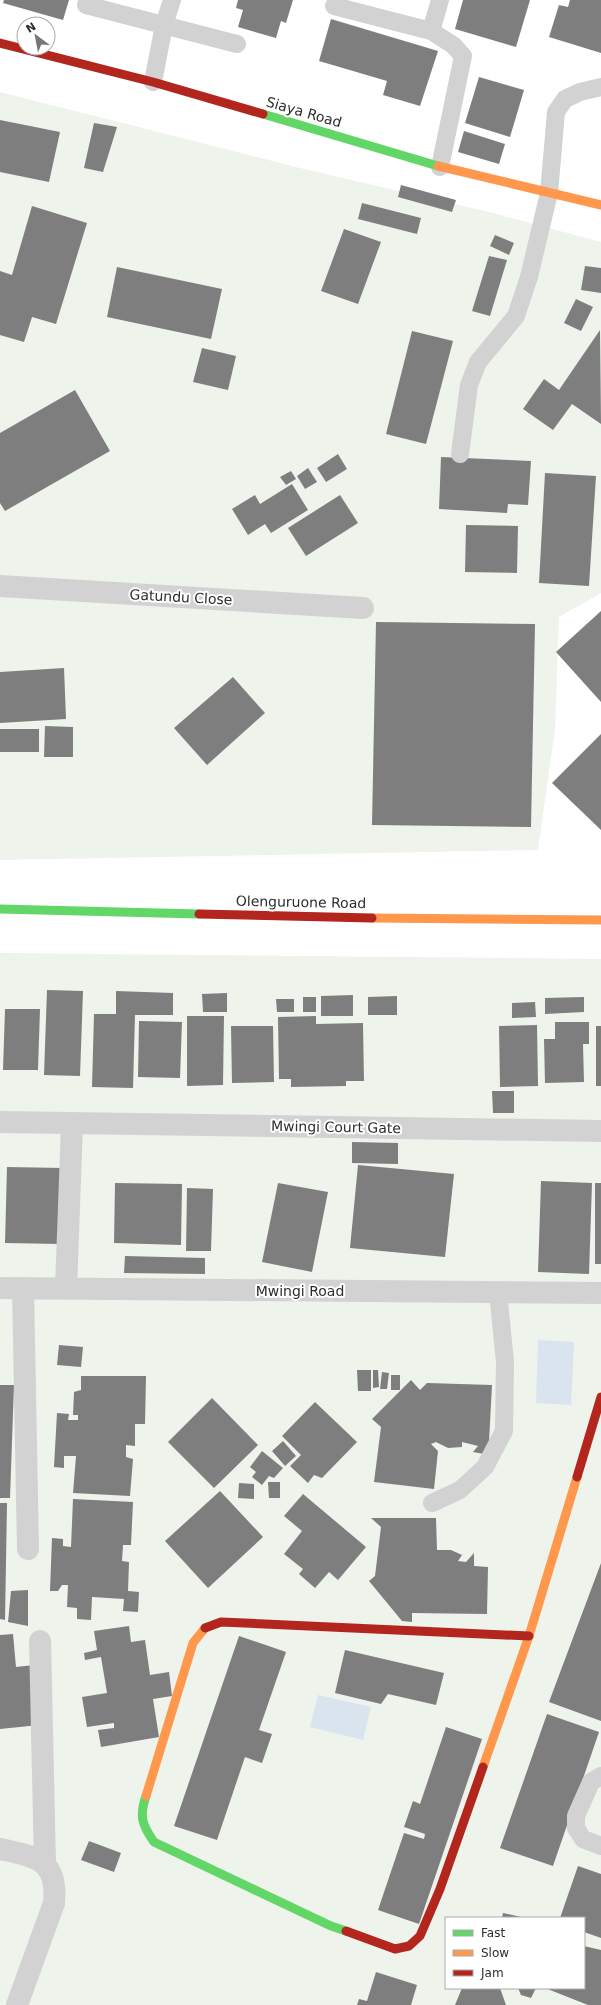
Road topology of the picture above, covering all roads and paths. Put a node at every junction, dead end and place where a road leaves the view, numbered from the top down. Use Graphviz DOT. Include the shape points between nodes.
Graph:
graph roads {
  1 [pos="172,0"];
  2 [pos="440,0"];
  3 [pos="86,5"];
  4 [pos="334,6"];
  5 [pos="164,25"];
  6 [pos="431,31"];
  7 [pos="0,43"];
  8 [pos="237,44"];
  9 [pos="153,82"];
  10 [pos="601,86"];
  11 [pos="440,167"];
  12 [pos="548,193"];
  13 [pos="601,205"];
  14 [pos="460,454"];
  15 [pos="0,586"];
  16 [pos="363,608"];
  17 [pos="0,909"];
  18 [pos="601,920"];
  19 [pos="0,1122"];
  20 [pos="72,1124"];
  21 [pos="601,1131"];
  22 [pos="0,1288"];
  23 [pos="23,1288"];
  24 [pos="66,1289"];
  25 [pos="498,1292"];
  26 [pos="601,1293"];
  27 [pos="601,1397"];
  28 [pos="432,1503"];
  29 [pos="28,1548"];
  30 [pos="529,1636"];
  31 [pos="40,1641"];
  32 [pos="601,1776"];
  33 [pos="601,1846"];
  34 [pos="0,1849"];
  35 [pos="45,1864"];
  36 [pos="18,2005"];
  1 -- 5 [label="lane"];
  2 -- 6 [label="lane"];
  3 -- 5 [label="lane"];
  4 -- 6 [label="lane"];
  5 -- 8 [label="lane"];
  5 -- 9 [label="lane"];
  6 -- 11 [label="lane" via="453,45 463,56"];
  7 -- 9 [label="street, Siaya Road"];
  9 -- 11 [label="street, Siaya Road"];
  10 -- 12 [label="lane" via="565,99 556,112"];
  11 -- 12 [label="street, Siaya Road"];
  12 -- 13 [label="street, Siaya Road"];
  12 -- 14 [label="lane" via="529,277 516,316 478,362 469,385"];
  15 -- 16 [label="street, Gatundu Close"];
  17 -- 18 [label="street, Olenguruone Road" via="407,919"];
  19 -- 20 [label="street, Mwingi Court Gate"];
  20 -- 21 [label="street, Mwingi Court Gate"];
  20 -- 24 [label="street"];
  22 -- 23 [label="street, Mwingi Road"];
  23 -- 24 [label="street, Mwingi Road"];
  23 -- 29 [label="street"];
  24 -- 25 [label="street, Mwingi Road"];
  25 -- 26 [label="street, Mwingi Road"];
  25 -- 28 [label="lane" via="505,1362 504,1431 485,1467 460,1490"];
  27 -- 30 [label="street"];
  30 -- 30 [label="street" via="440,1889 420,1936 409,1946 395,1949 331,1926 154,1842 144,1828 142,1808 193,1642 206,1627 221,1622"];
  31 -- 35 [label="street"];
  32 -- 33 [label="lane" via="591,1782 576,1816 576,1828 583,1839"];
  34 -- 35 [label="street" via="26,1855"];
  35 -- 36 [label="street" via="53,1875 54,1903"];
}
